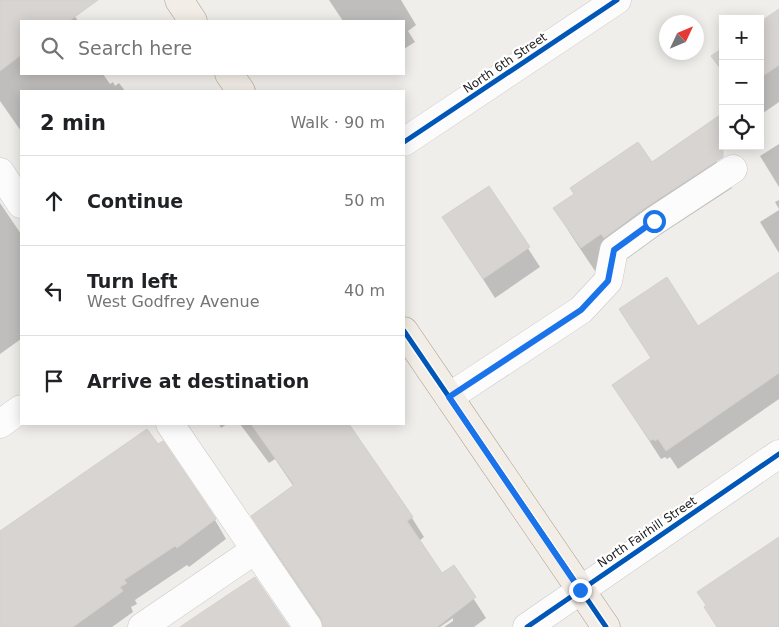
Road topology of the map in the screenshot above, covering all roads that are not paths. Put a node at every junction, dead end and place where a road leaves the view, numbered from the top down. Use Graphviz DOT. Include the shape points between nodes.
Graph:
graph roads {
  1 [pos="178,0"];
  2 [pos="617,0"];
  3 [pos="192,20"];
  4 [pos="230,75"];
  5 [pos="240,90"];
  6 [pos="405,141"];
  7 [pos="733,169"];
  8 [pos="0,172"];
  9 [pos="20,202"];
  10 [pos="405,331"];
  11 [pos="449,397"];
  12 [pos="20,410"];
  13 [pos="0,424"];
  14 [pos="171,425"];
  15 [pos="779,454"];
  16 [pos="256,550"];
  17 [pos="580,590"];
  18 [pos="142,627"];
  19 [pos="308,627"];
  20 [pos="527,627"];
  21 [pos="606,627"];
  1 -- 3 [label="main road"];
  2 -- 6 [label="street, North 6th Street"];
  4 -- 5 [label="main road"];
  7 -- 11 [label="street" via="614,250 608,281 581,310"];
  8 -- 9 [label="street"];
  10 -- 11 [label="main road"];
  11 -- 17 [label="main road"];
  12 -- 13 [label="street"];
  14 -- 16 [label="street"];
  15 -- 17 [label="street, North Fairhill Street"];
  16 -- 18 [label="street"];
  16 -- 19 [label="street"];
  17 -- 20 [label="street, North Fairhill Street"];
  17 -- 21 [label="main road"];
}
